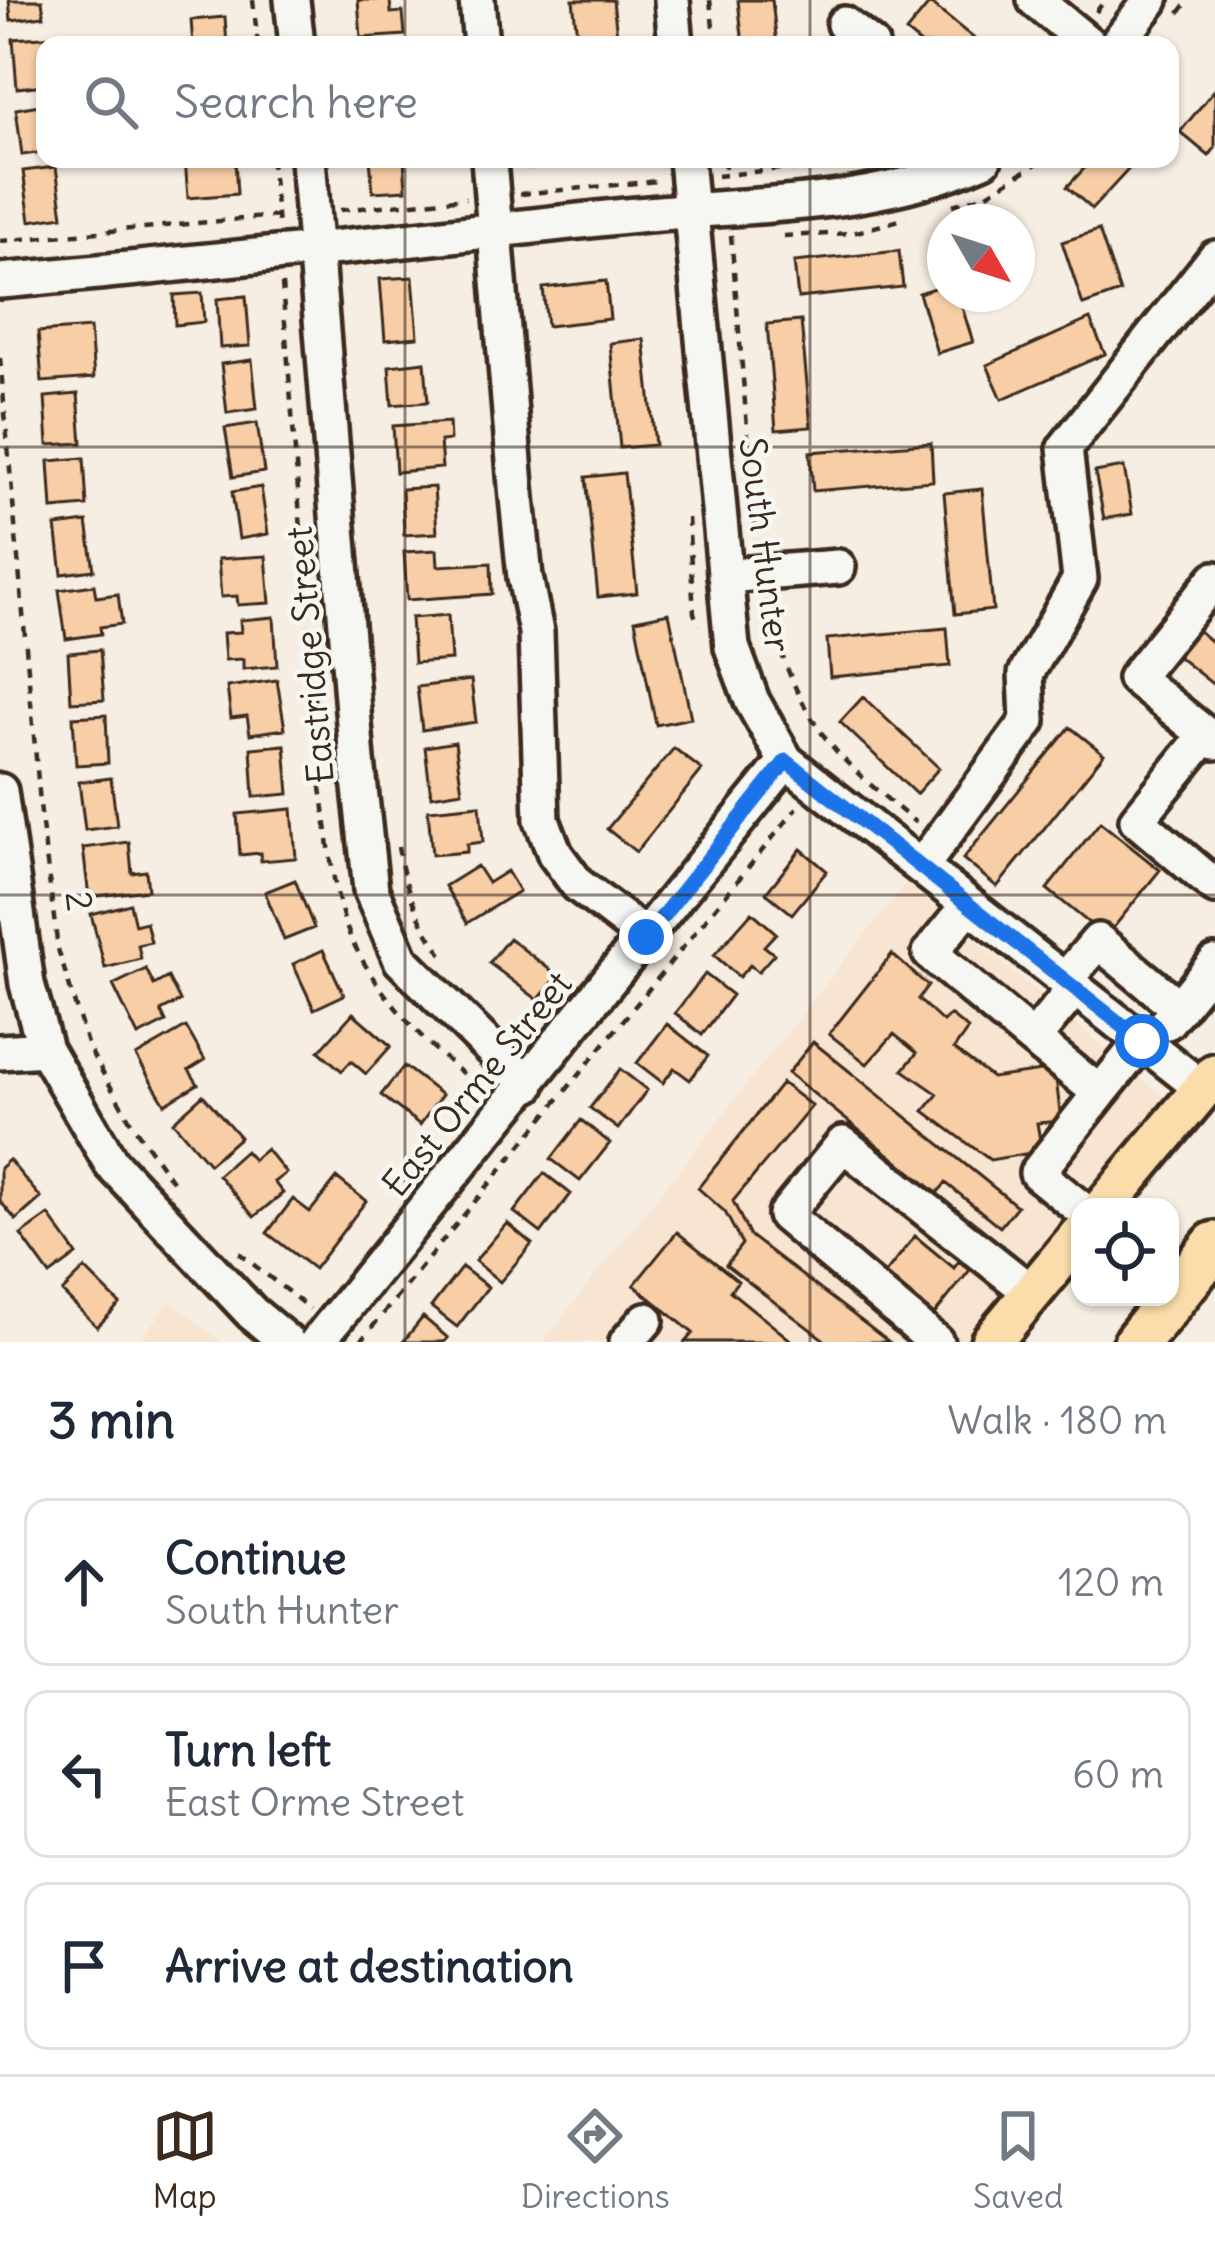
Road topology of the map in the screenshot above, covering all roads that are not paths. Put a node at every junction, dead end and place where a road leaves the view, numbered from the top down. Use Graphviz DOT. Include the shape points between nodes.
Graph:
graph roads {
  1 [pos="292,0"];
  2 [pos="477,0"];
  3 [pos="672,0"];
  4 [pos="1035,0"];
  5 [pos="1151,0"];
  6 [pos="296,36"];
  7 [pos="480,36"];
  8 [pos="675,36"];
  9 [pos="1079,36"];
  10 [pos="1123,36"];
  11 [pos="312,168"];
  12 [pos="490,168"];
  13 [pos="954,168"];
  14 [pos="688,183"];
  15 [pos="493,213"];
  16 [pos="329,247"];
  17 [pos="1215,258"];
  18 [pos="0,281"];
  19 [pos="838,567"];
  20 [pos="725,577"];
  21 [pos="1210,594"];
  22 [pos="1211,739"];
  23 [pos="786,761"];
  24 [pos="0,791"];
  25 [pos="930,855"];
  26 [pos="1215,886"];
  27 [pos="970,905"];
  28 [pos="646,937"];
  29 [pos="1215,963"];
  30 [pos="1070,984"];
  31 [pos="1179,1008"];
  32 [pos="1034,1039"];
  33 [pos="1145,1044"];
  34 [pos="45,1049"];
  35 [pos="0,1052"];
  36 [pos="1209,1081"];
  37 [pos="528,1085"];
  38 [pos="1100,1093"];
  39 [pos="1112,1198"];
  40 [pos="1071,1201"];
  41 [pos="1215,1211"];
  42 [pos="1215,1245"];
  43 [pos="1071,1246"];
  44 [pos="1179,1253"];
  45 [pos="1031,1293"];
  46 [pos="1132,1306"];
  47 [pos="336,1336"];
  48 [pos="286,1342"];
  49 [pos="936,1342"];
  50 [pos="991,1342"];
  51 [pos="1101,1342"];
  52 [pos="1137,1342"];
  1 -- 6 [label="street"];
  2 -- 7 [label="street"];
  3 -- 8 [label="street"];
  4 -- 9 [label="street"];
  5 -- 10 [label="street"];
  11 -- 16 [label="street, Eastridge Street" via="330,205"];
  12 -- 15 [label="street"];
  13 -- 14 [label="street" via="909,188 848,199"];
  14 -- 15 [label="street"];
  14 -- 20 [label="street, South Hunter"];
  15 -- 16 [label="street"];
  15 -- 28 [label="street" via="536,632 542,820 578,885"];
  16 -- 18 [label="street"];
  16 -- 37 [label="street, Eastridge Street" via="371,890 401,960"];
  17 -- 25 [label="street" via="1065,448 1080,579 1027,674 1028,721"];
  19 -- 20 [label="street"];
  20 -- 23 [label="street, South Hunter" via="732,647"];
  21 -- 22 [label="street" via="1135,678"];
  22 -- 26 [label="street" via="1137,820"];
  23 -- 25 [label="street, South Hunter"];
  23 -- 28 [label="street, East Orme Street"];
  24 -- 34 [label="street" via="27,984"];
  25 -- 27 [label="street, South Hunter"];
  27 -- 30 [label="street, South Hunter"];
  27 -- 32 [label="street" via="930,953"];
  28 -- 37 [label="street, East Orme Street"];
  29 -- 31 [label="street"];
  30 -- 31 [label="street" via="1098,941"];
  30 -- 32 [label="street"];
  30 -- 33 [label="street, South Hunter"];
  31 -- 33 [label="street"];
  32 -- 38 [label="street"];
  33 -- 36 [label="street, South Hunter"];
  33 -- 38 [label="street"];
  34 -- 35 [label="street"];
  34 -- 48 [label="street" via="111,1163"];
  36 -- 39 [label="main road"];
  37 -- 47 [label="street, East Orme Street"];
  38 -- 40 [label="street" via="1036,1173"];
  41 -- 44 [label="highway"];
  42 -- 52 [label="highway"];
  43 -- 45 [label="main road"];
  45 -- 49 [label="street" via="843,1144 785,1215"];
  45 -- 50 [label="main road"];
  46 -- 51 [label="highway"];
}
